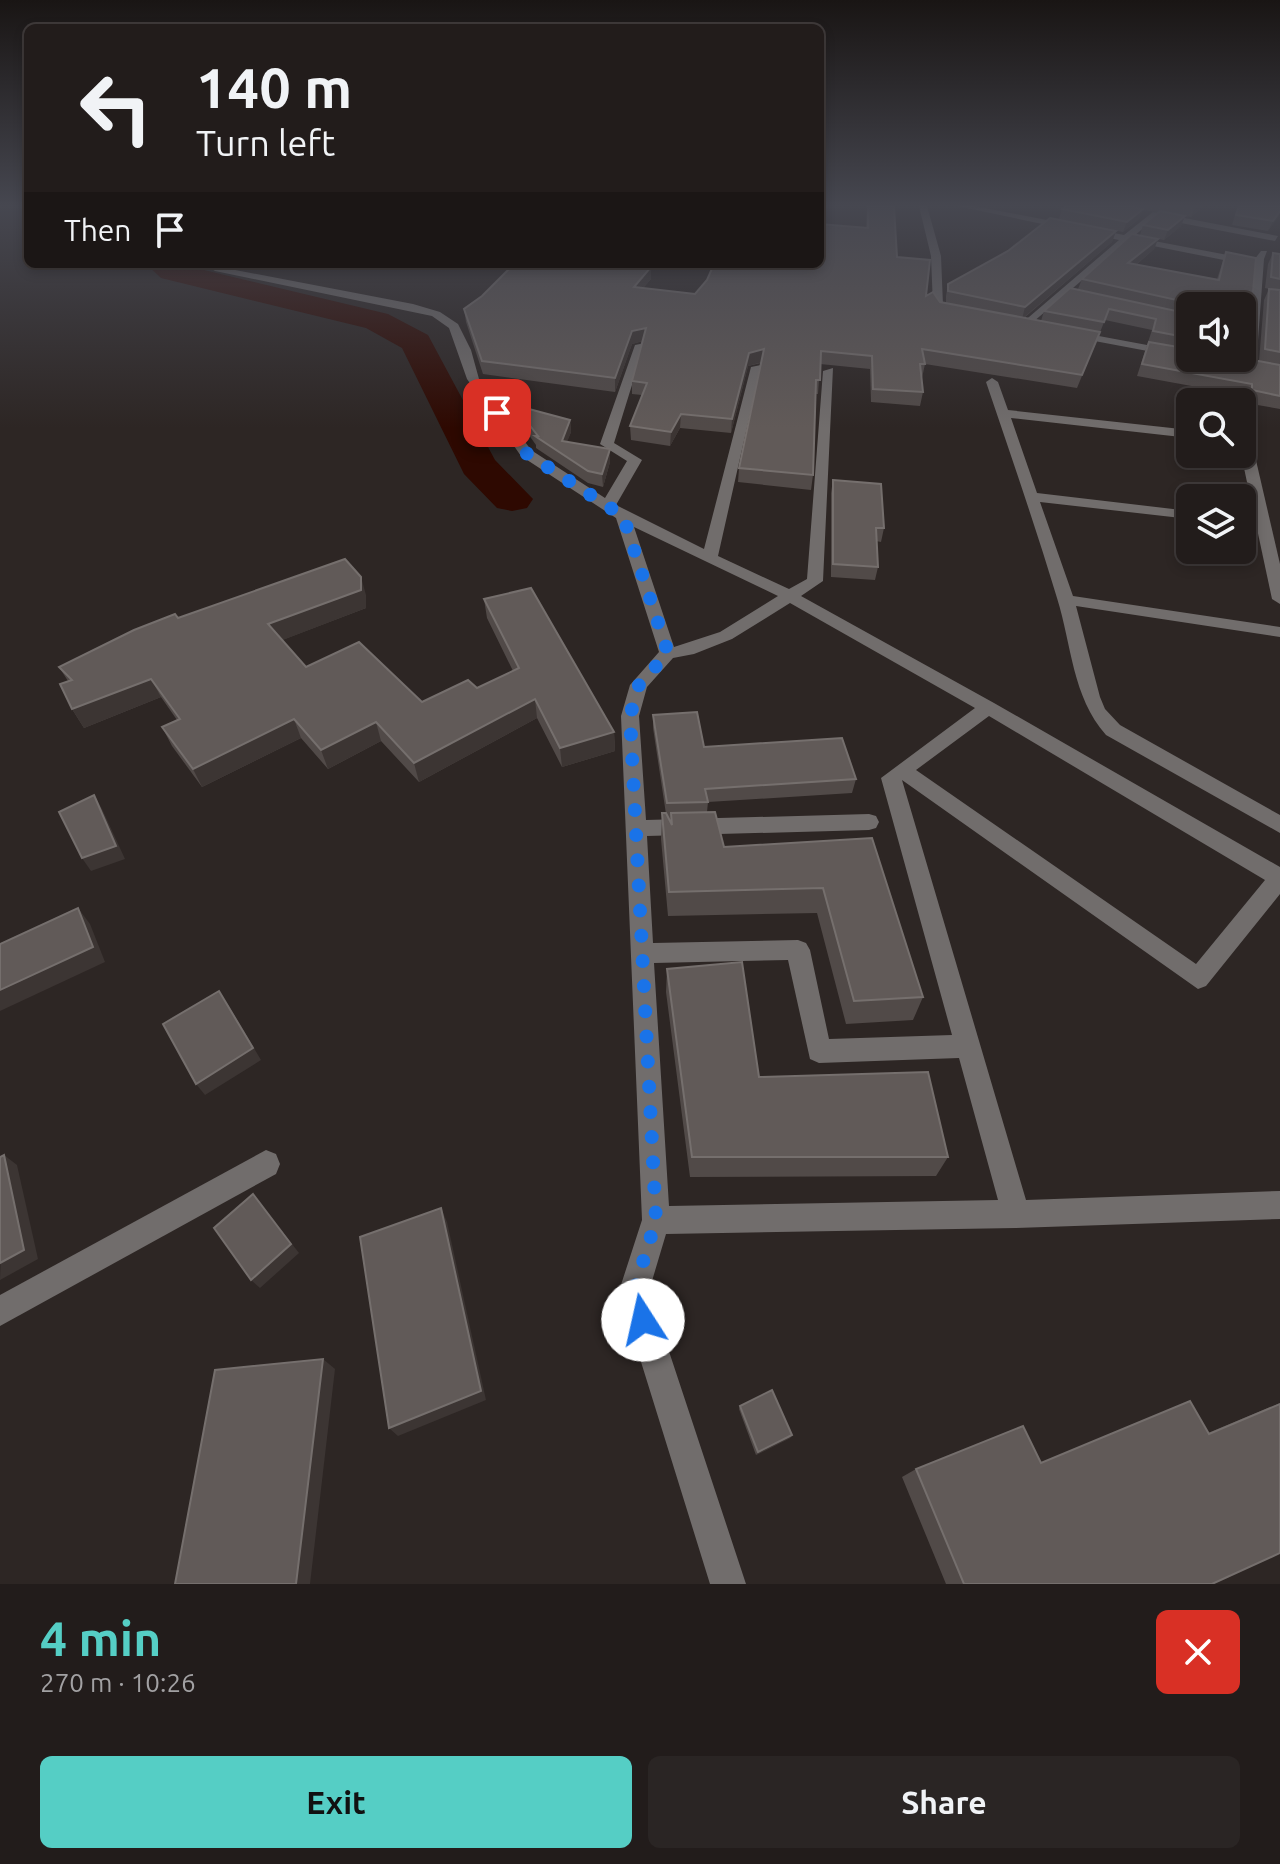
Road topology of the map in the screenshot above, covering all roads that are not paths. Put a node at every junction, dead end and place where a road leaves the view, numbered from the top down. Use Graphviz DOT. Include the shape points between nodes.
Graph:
graph roads {
  1 [pos="277,280"];
  2 [pos="937,280"];
  3 [pos="1077,280"];
  4 [pos="1261,280"];
  5 [pos="1063,292"];
  6 [pos="1077,295"];
  7 [pos="1256,310"];
  8 [pos="970,315"];
  9 [pos="1012,323"];
  10 [pos="1026,325"];
  11 [pos="1041,328"];
  12 [pos="1056,331"];
  13 [pos="641,345"];
  14 [pos="1176,353"];
  15 [pos="757,367"];
  16 [pos="1256,368"];
  17 [pos="1265,369"];
  18 [pos="829,371"];
  19 [pos="992,382"];
  20 [pos="1002,413"];
  21 [pos="1176,432"];
  22 [pos="1250,468"];
  23 [pos="1031,497"];
  24 [pos="615,511"];
  25 [pos="1176,513"];
  26 [pos="1256,522"];
  27 [pos="1263,523"];
  28 [pos="710,557"];
  29 [pos="788,595"];
  30 [pos="1280,599"];
  31 [pos="1066,600"];
  32 [pos="1280,632"];
  33 [pos="668,653"];
  34 [pos="988,707"];
  35 [pos="902,770"];
  36 [pos="869,822"];
  37 [pos="1280,825"];
  38 [pos="636,828"];
  39 [pos="1280,878"];
  40 [pos="642,953"];
  41 [pos="968,1046"];
  42 [pos="266,1164"];
  43 [pos="1280,1205"];
  44 [pos="1016,1214"];
  45 [pos="656,1220"];
  46 [pos="0,1311"];
  47 [pos="728,1584"];
  1 -- 24 [label="street" via="436,314 454,326 473,379 526,453"];
  2 -- 8 [label="street" via="939,308"];
  3 -- 5 [label="street"];
  4 -- 7 [label="street"];
  5 -- 6 [label="street"];
  5 -- 10 [label="street"];
  9 -- 10 [label="street"];
  10 -- 11 [label="street"];
  12 -- 14 [label="street"];
  13 -- 24 [label="street" via="607,444 635,460"];
  15 -- 28 [label="street"];
  16 -- 17 [label="street"];
  18 -- 29 [label="street" via="815,581"];
  19 -- 20 [label="street"];
  20 -- 21 [label="street"];
  20 -- 23 [label="street"];
  22 -- 27 [label="street"];
  23 -- 25 [label="street"];
  23 -- 31 [label="street"];
  24 -- 28 [label="street"];
  24 -- 33 [label="street"];
  26 -- 27 [label="street"];
  27 -- 30 [label="street"];
  28 -- 29 [label="street"];
  29 -- 33 [label="street" via="714,642 690,652"];
  29 -- 34 [label="street"];
  31 -- 32 [label="street"];
  31 -- 37 [label="street" via="1091,697 1113,730"];
  33 -- 38 [label="street" via="639,685 630,716"];
  34 -- 35 [label="street"];
  34 -- 39 [label="street"];
  35 -- 39 [label="street" via="1198,979"];
  35 -- 41 [label="street" via="891,778"];
  36 -- 38 [label="street"];
  38 -- 40 [label="street"];
  40 -- 41 [label="street" via="798,950 819,1051"];
  40 -- 45 [label="street"];
  41 -- 44 [label="street"];
  42 -- 46 [label="street"];
  43 -- 44 [label="street"];
  44 -- 45 [label="street"];
  45 -- 47 [label="street" via="634,1291"];
}
